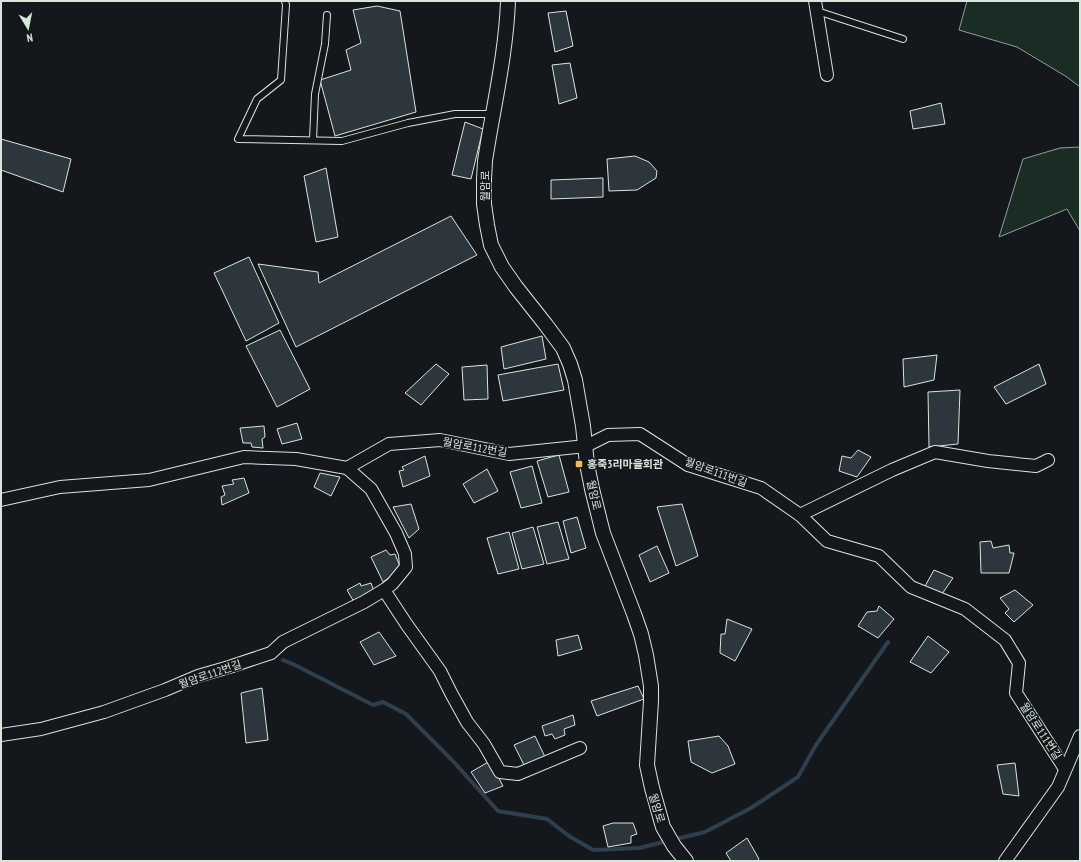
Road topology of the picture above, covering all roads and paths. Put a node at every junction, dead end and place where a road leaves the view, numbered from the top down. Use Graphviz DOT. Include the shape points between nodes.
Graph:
graph roads {
  1 [pos="285,1"];
  2 [pos="508,1"];
  3 [pos="816,6"];
  4 [pos="327,15"];
  5 [pos="904,39"];
  6 [pos="827,75"];
  7 [pos="493,114"];
  8 [pos="313,140"];
  9 [pos="586,446"];
  10 [pos="1048,460"];
  11 [pos="347,468"];
  12 [pos="1,500"];
  13 [pos="800,516"];
  14 [pos="384,590"];
  15 [pos="1,735"];
  16 [pos="1080,736"];
  17 [pos="580,748"];
  18 [pos="1065,769"];
  19 [pos="686,861"];
  20 [pos="1005,861"];
  1 -- 8 [label="lane" via="281,80 257,99 238,139"];
  2 -- 7 [label="street, 월암로" via="504,50"];
  3 -- 5 [label="lane"];
  3 -- 6 [label="street"];
  4 -- 8 [label="lane" via="325,44 315,94"];
  7 -- 8 [label="lane" via="455,114 408,123 342,141"];
  7 -- 9 [label="street, 월암로" via="484,179 484,204 491,245 502,267 563,348 575,380"];
  9 -- 11 [label="street, 월암로112번길" via="509,454 440,440 389,444"];
  9 -- 13 [label="street, 월암로111번길" via="608,435 640,434 688,465 760,488"];
  9 -- 19 [label="street, 월암로" via="587,464 603,533 641,634 646,656 651,686 647,765 652,788 663,827"];
  10 -- 13 [label="street" via="1036,466 935,452 892,470"];
  11 -- 12 [label="street" via="296,459 244,457 149,480 60,487"];
  11 -- 14 [label="street, 월암로112번길" via="372,489 405,554 406,567"];
  13 -- 18 [label="street, 월암로111번길" via="827,541 879,556 911,587 965,608 1005,640 1019,663 1016,694"];
  14 -- 15 [label="street, 월암로112번길" via="283,642 271,653 198,676 104,712 41,729"];
  14 -- 17 [label="street" via="440,671 467,722 484,744 500,772 518,774"];
  16 -- 18 [label="street"];
  18 -- 20 [label="street, 월암로111번길" via="1058,787"];
}
